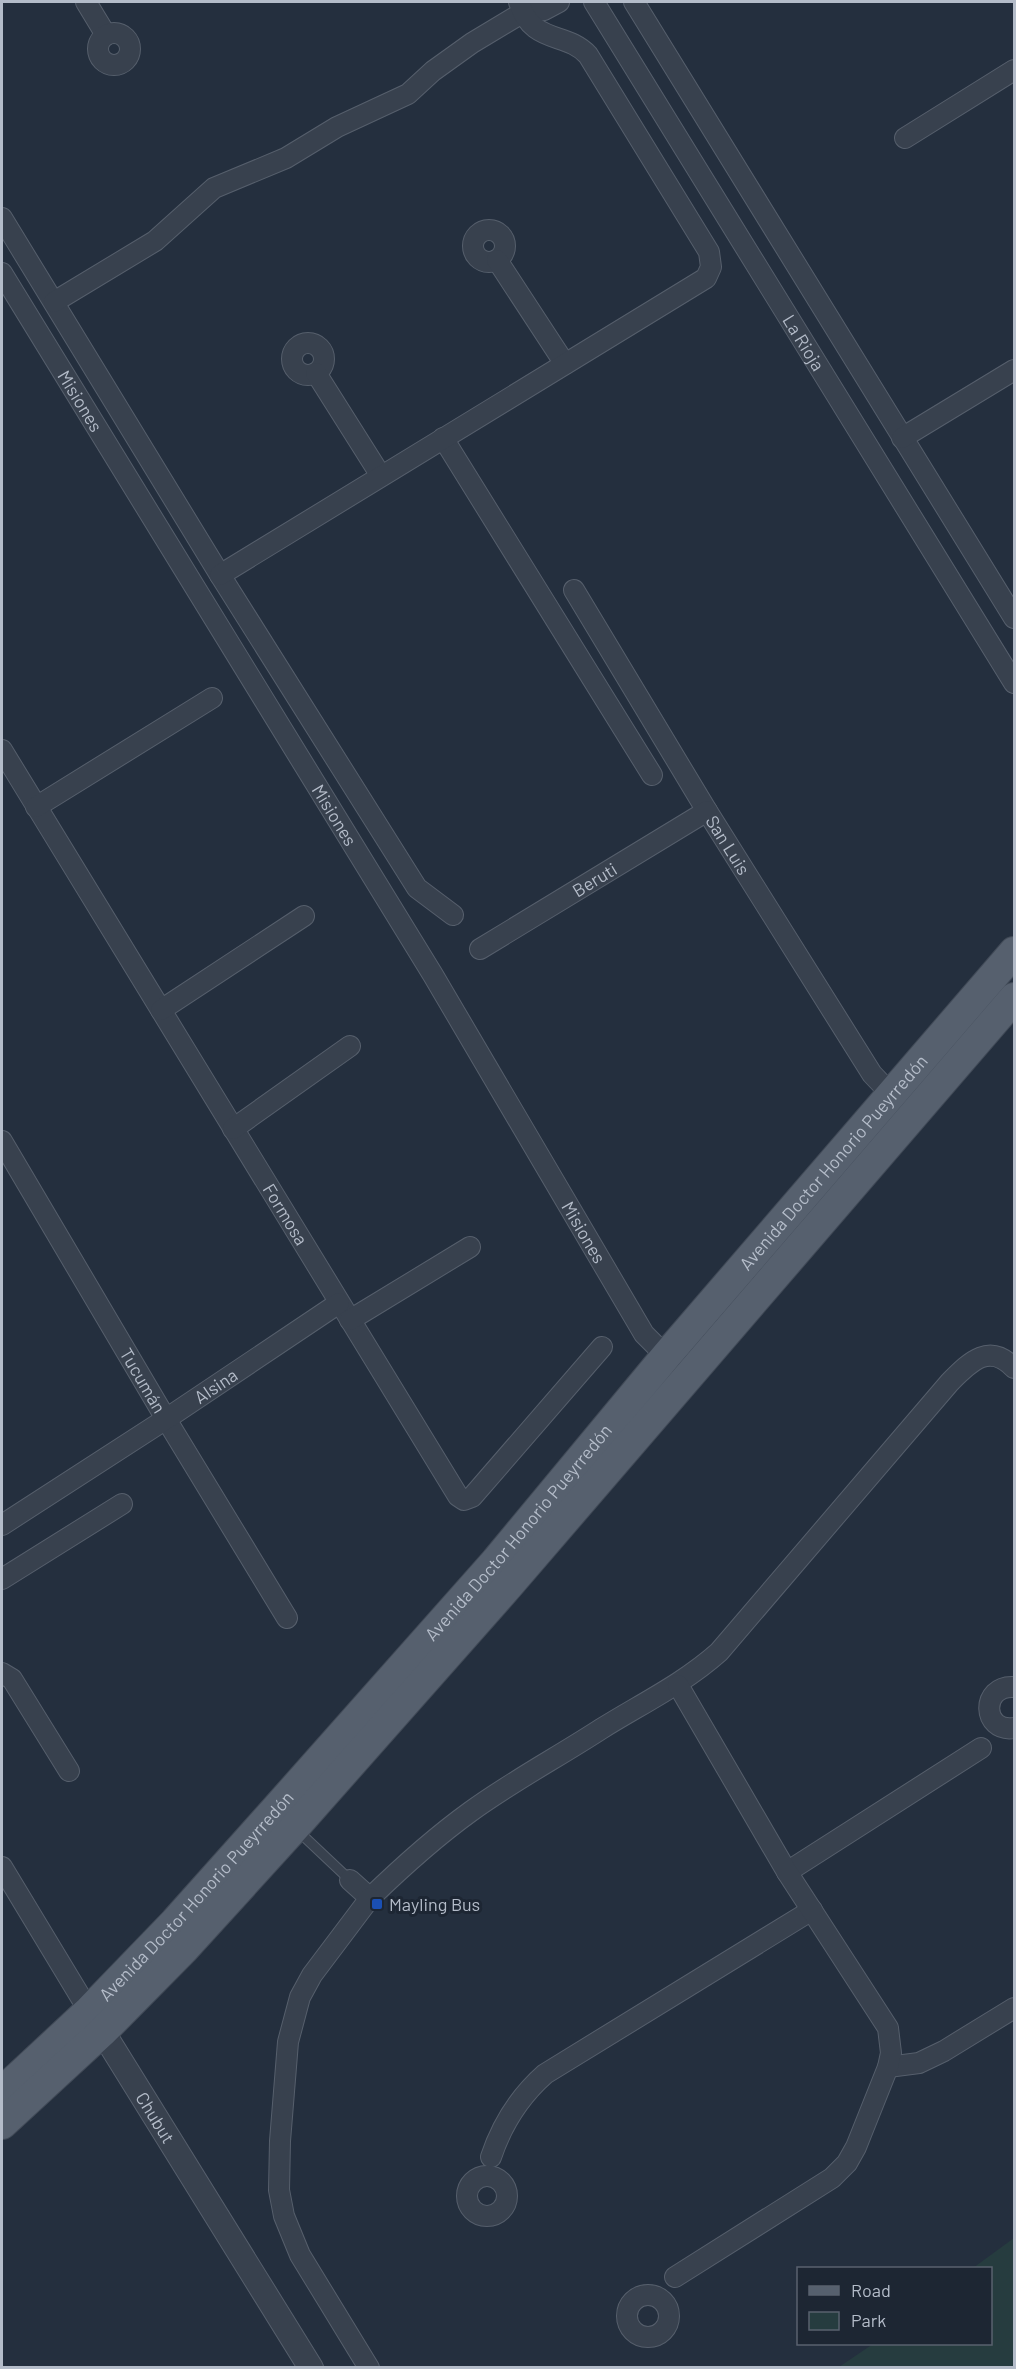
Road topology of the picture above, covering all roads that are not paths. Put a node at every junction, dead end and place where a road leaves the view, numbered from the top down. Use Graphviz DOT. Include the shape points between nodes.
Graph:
graph roads {
  1 [pos="86,2"];
  2 [pos="559,2"];
  3 [pos="594,2"];
  4 [pos="634,2"];
  5 [pos="524,5"];
  6 [pos="106,35"];
  7 [pos="1014,70"];
  8 [pos="905,138"];
  9 [pos="2,218"];
  10 [pos="497,260"];
  11 [pos="2,273"];
  12 [pos="54,302"];
  13 [pos="565,364"];
  14 [pos="1014,370"];
  15 [pos="316,373"];
  16 [pos="443,438"];
  17 [pos="902,438"];
  18 [pos="381,476"];
  19 [pos="220,575"];
  20 [pos="574,590"];
  21 [pos="1014,618"];
  22 [pos="1014,683"];
  23 [pos="212,698"];
  24 [pos="2,750"];
  25 [pos="652,775"];
  26 [pos="36,807"];
  27 [pos="707,811"];
  28 [pos="453,915"];
  29 [pos="304,916"];
  30 [pos="480,949"];
  31 [pos="1014,952"];
  32 [pos="1014,998"];
  33 [pos="161,1010"];
  34 [pos="350,1046"];
  35 [pos="892,1095"];
  36 [pos="233,1129"];
  37 [pos="2,1141"];
  38 [pos="470,1247"];
  39 [pos="339,1303"];
  40 [pos="350,1320"];
  41 [pos="602,1347"];
  42 [pos="666,1356"];
  43 [pos="1012,1360"];
  44 [pos="166,1419"];
  45 [pos="122,1504"];
  46 [pos="2,1525"];
  47 [pos="2,1579"];
  48 [pos="287,1618"];
  49 [pos="2,1673"];
  50 [pos="678,1685"];
  51 [pos="1014,1688"];
  52 [pos="992,1719"];
  53 [pos="1014,1729"];
  54 [pos="981,1748"];
  55 [pos="69,1771"];
  56 [pos="285,1818"];
  57 [pos="2,1867"];
  58 [pos="788,1872"];
  59 [pos="350,1880"];
  60 [pos="370,1898"];
  61 [pos="812,1910"];
  62 [pos="1014,2007"];
  63 [pos="96,2021"];
  64 [pos="888,2067"];
  65 [pos="2,2092"];
  66 [pos="2,2124"];
  67 [pos="491,2157"];
  68 [pos="477,2179"];
  69 [pos="500,2181"];
  70 [pos="675,2277"];
  71 [pos="641,2296"];
  72 [pos="666,2305"];
  73 [pos="310,2367"];
  74 [pos="369,2367"];
  1 -- 6 [label="street"];
  2 -- 5 [label="street" via="544,10"];
  3 -- 22 [label="street, La Rioja"];
  4 -- 17 [label="street"];
  5 -- 12 [label="street" via="408,94 337,127 273,165 214,188 155,241"];
  5 -- 13 [label="street" via="532,24 547,36 588,55 709,252 711,267 706,278"];
  7 -- 8 [label="street"];
  9 -- 12 [label="street"];
  10 -- 13 [label="street"];
  11 -- 42 [label="street, Misiones" via="433,975 644,1334"];
  12 -- 19 [label="street"];
  13 -- 16 [label="street"];
  14 -- 17 [label="street"];
  15 -- 18 [label="street"];
  16 -- 18 [label="street"];
  16 -- 25 [label="street"];
  17 -- 21 [label="street"];
  18 -- 19 [label="street"];
  19 -- 28 [label="street" via="417,888"];
  20 -- 27 [label="street, San Luis"];
  23 -- 26 [label="street"];
  24 -- 26 [label="street, Formosa"];
  26 -- 33 [label="street, Formosa"];
  27 -- 30 [label="street, Beruti"];
  27 -- 35 [label="street, San Luis" via="872,1074"];
  29 -- 33 [label="street"];
  31 -- 35 [label="main road, Avenida Doctor Honorio Pueyrredón"];
  32 -- 56 [label="main road, Avenida Doctor Honorio Pueyrredón" via="508,1586"];
  33 -- 36 [label="street, Formosa"];
  34 -- 36 [label="street"];
  35 -- 42 [label="main road, Avenida Doctor Honorio Pueyrredón"];
  36 -- 39 [label="street, Formosa"];
  37 -- 44 [label="street, Tucumán"];
  38 -- 40 [label="street"];
  39 -- 40 [label="street, Formosa"];
  39 -- 44 [label="street, Alsina"];
  40 -- 41 [label="street, Formosa" via="464,1500 472,1497"];
  42 -- 56 [label="main road, Avenida Doctor Honorio Pueyrredón"];
  43 -- 50 [label="street" via="985,1356 971,1361 719,1652"];
  44 -- 46 [label="street, Alsina"];
  44 -- 48 [label="street, Tucumán"];
  45 -- 47 [label="street"];
  49 -- 55 [label="street" via="12,1679"];
  50 -- 58 [label="street"];
  50 -- 60 [label="street" via="471,1811"];
  51 -- 52 [label="street" via="995,1693 989,1706"];
  52 -- 53 [label="street" via="1003,1728"];
  52 -- 54 [label="street"];
  53 -- 54 [label="street"];
  54 -- 58 [label="street"];
  56 -- 59 [label="lane"];
  56 -- 63 [label="main road, Avenida Doctor Honorio Pueyrredón" via="184,1949"];
  57 -- 63 [label="street, Chubut"];
  58 -- 61 [label="street"];
  59 -- 60 [label="street"];
  60 -- 74 [label="street" via="300,1997 288,2042 279,2190 284,2216 300,2254"];
  61 -- 64 [label="street" via="888,2028"];
  61 -- 67 [label="street" via="545,2074 514,2108"];
  62 -- 64 [label="street" via="944,2051 919,2062"];
  63 -- 65 [label="main road, Avenida Doctor Honorio Pueyrredón"];
  63 -- 66 [label="main road, Avenida Doctor Honorio Pueyrredón"];
  63 -- 73 [label="street, Chubut"];
  64 -- 70 [label="street" via="856,2147 832,2178"];
  67 -- 68 [label="street"];
  67 -- 69 [label="street"];
  68 -- 69 [label="street" via="488,2176"];
  68 -- 69 [label="street" via="468,2189 468,2203 476,2213 489,2216 505,2205 506,2192"];
  70 -- 71 [label="street"];
  70 -- 72 [label="street"];
  71 -- 72 [label="street" via="655,2296"];
  71 -- 72 [label="street" via="630,2305 627,2318 637,2335 651,2337 663,2331 669,2319"];
}
